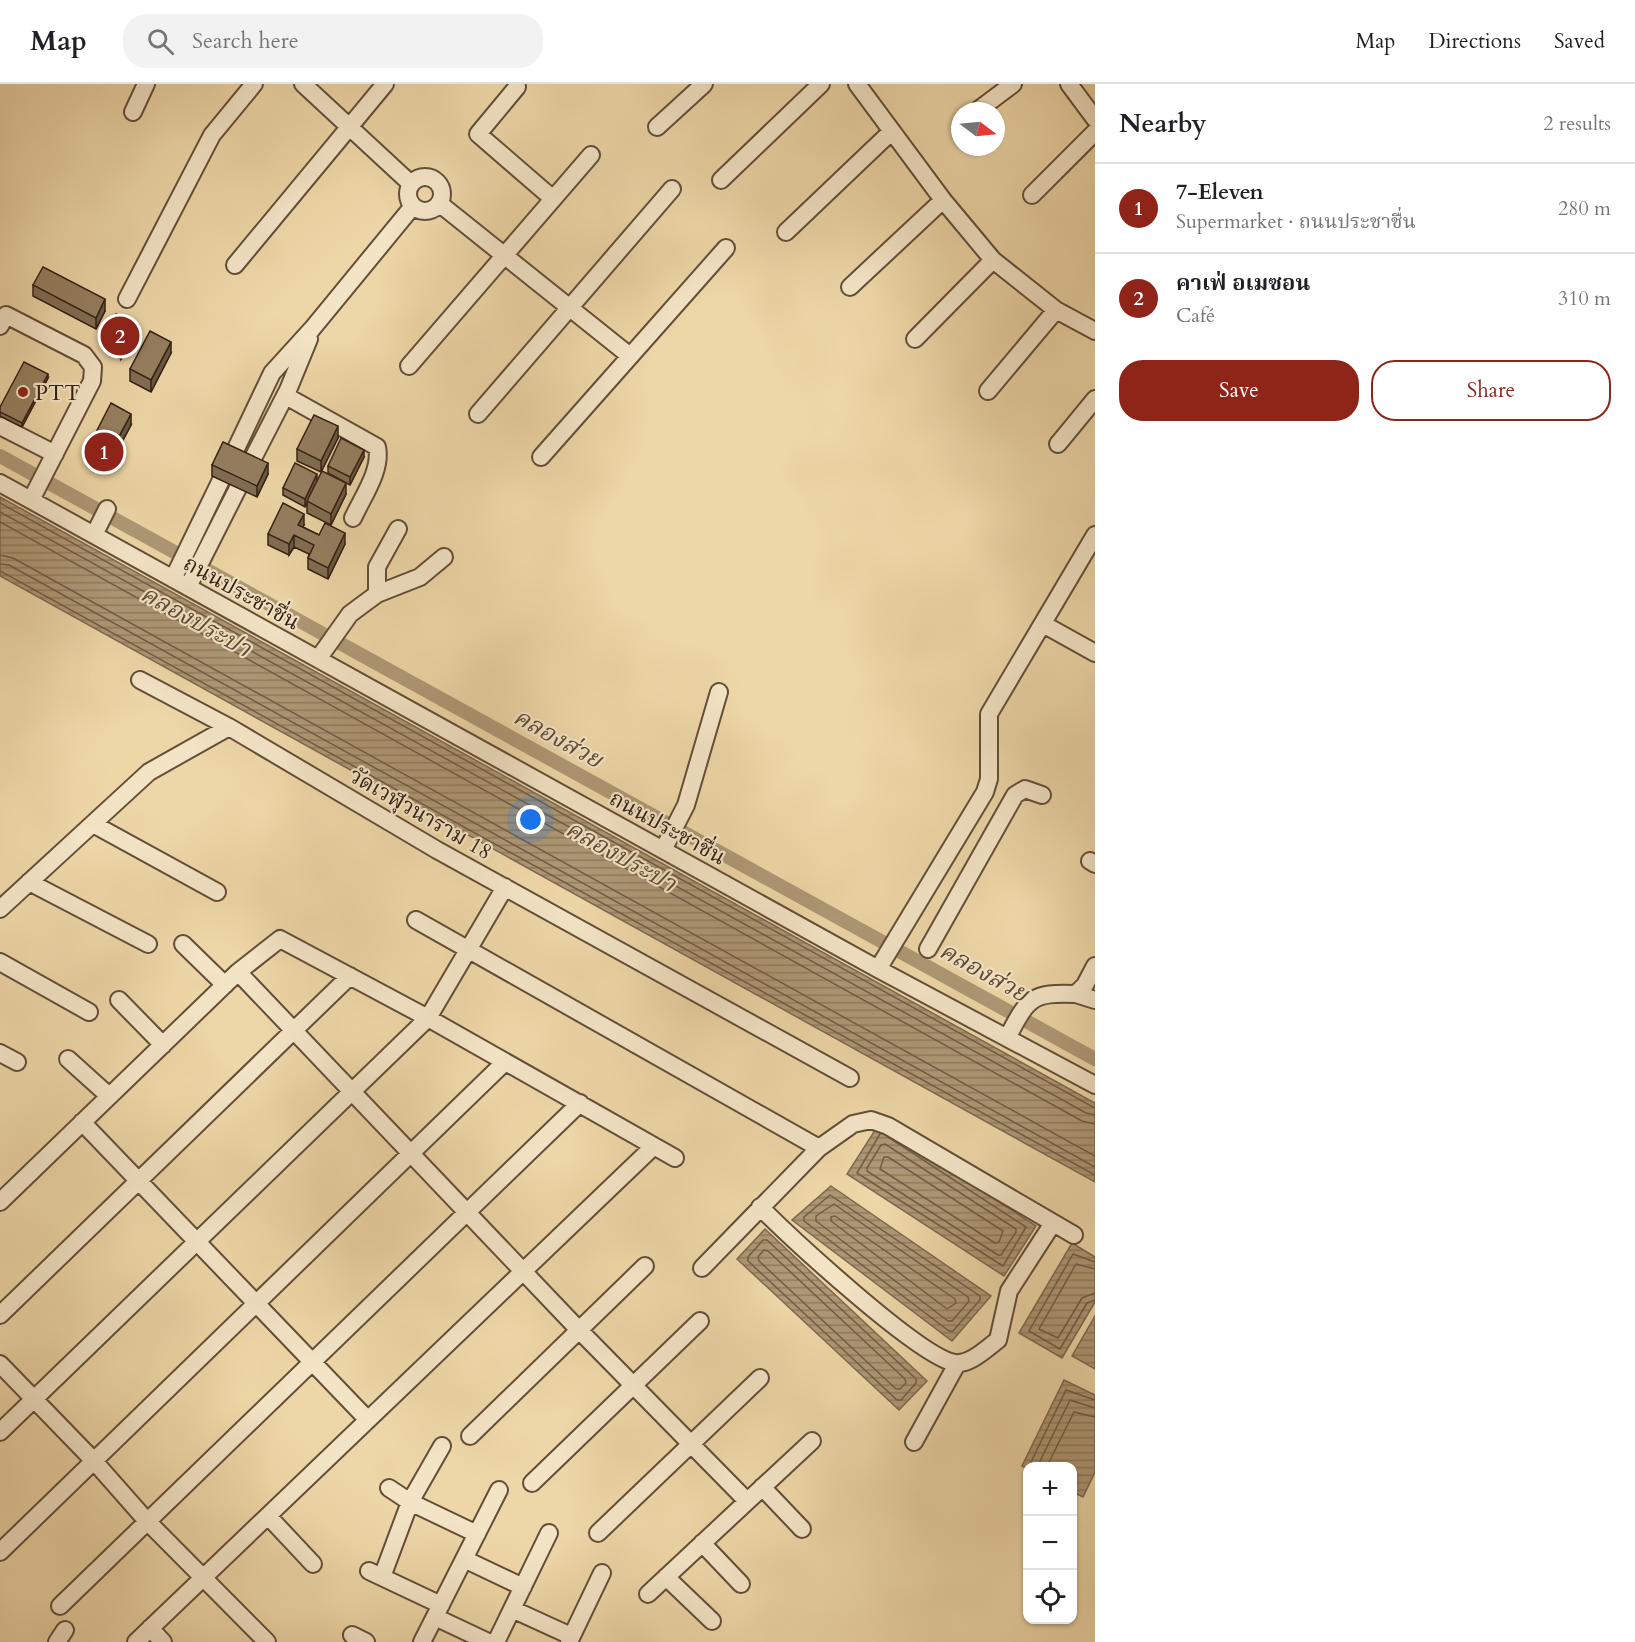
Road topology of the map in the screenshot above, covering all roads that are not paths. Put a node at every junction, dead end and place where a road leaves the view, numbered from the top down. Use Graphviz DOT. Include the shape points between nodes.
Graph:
graph roads {
  1 [pos="146,84"];
  2 [pos="254,84"];
  3 [pos="303,84"];
  4 [pos="385,84"];
  5 [pos="704,84"];
  6 [pos="821,84"];
  7 [pos="857,84"];
  8 [pos="1013,84"];
  9 [pos="1069,84"];
  10 [pos="517,87"];
  11 [pos="988,102"];
  12 [pos="133,112"];
  13 [pos="1095,119"];
  14 [pos="348,127"];
  15 [pos="657,127"];
  16 [pos="892,131"];
  17 [pos="1095,132"];
  18 [pos="591,155"];
  19 [pos="721,180"];
  20 [pos="411,184"];
  21 [pos="672,189"];
  22 [pos="1032,195"];
  23 [pos="552,198"];
  24 [pos="943,200"];
  25 [pos="440,204"];
  26 [pos="413,206"];
  27 [pos="786,232"];
  28 [pos="726,248"];
  29 [pos="502,254"];
  30 [pos="993,260"];
  31 [pos="235,265"];
  32 [pos="850,287"];
  33 [pos="127,299"];
  34 [pos="569,308"];
  35 [pos="1056,310"];
  36 [pos="0,326"];
  37 [pos="312,329"];
  38 [pos="1095,331"];
  39 [pos="915,339"];
  40 [pos="630,356"];
  41 [pos="409,366"];
  42 [pos="988,391"];
  43 [pos="286,396"];
  44 [pos="1095,399"];
  45 [pos="478,414"];
  46 [pos="0,426"];
  47 [pos="1058,444"];
  48 [pos="54,457"];
  49 [pos="232,457"];
  50 [pos="541,457"];
  51 [pos="249,465"];
  52 [pos="221,480"];
  53 [pos="0,483"];
  54 [pos="238,488"];
  55 [pos="31,500"];
  56 [pos="107,509"];
  57 [pos="353,518"];
  58 [pos="398,529"];
  59 [pos="96,531"];
  60 [pos="1095,535"];
  61 [pos="444,557"];
  62 [pos="181,583"];
  63 [pos="377,594"];
  64 [pos="1043,624"];
  65 [pos="1095,654"];
  66 [pos="318,659"];
  67 [pos="140,680"];
  68 [pos="719,692"];
  69 [pos="229,727"];
  70 [pos="1042,795"];
  71 [pos="93,824"];
  72 [pos="663,850"];
  73 [pos="942,862"];
  74 [pos="968,876"];
  75 [pos="29,882"];
  76 [pos="505,887"];
  77 [pos="217,892"];
  78 [pos="0,909"];
  79 [pos="416,920"];
  80 [pos="148,944"];
  81 [pos="183,944"];
  82 [pos="928,949"];
  83 [pos="469,950"];
  84 [pos="0,962"];
  85 [pos="1095,966"];
  86 [pos="878,969"];
  87 [pos="238,972"];
  88 [pos="350,976"];
  89 [pos="225,985"];
  90 [pos="1076,994"];
  91 [pos="119,1000"];
  92 [pos="1095,1000"];
  93 [pos="89,1012"];
  94 [pos="428,1018"];
  95 [pos="295,1031"];
  96 [pos="1007,1038"];
  97 [pos="163,1045"];
  98 [pos="0,1053"];
  99 [pos="68,1059"];
  100 [pos="17,1062"];
  101 [pos="505,1062"];
  102 [pos="850,1078"];
  103 [pos="1095,1085"];
  104 [pos="354,1092"];
  105 [pos="109,1096"];
  106 [pos="580,1103"];
  107 [pos="82,1122"];
  108 [pos="654,1146"];
  109 [pos="819,1148"];
  110 [pos="411,1152"];
  111 [pos="675,1158"];
  112 [pos="139,1181"];
  113 [pos="0,1202"];
  114 [pos="759,1207"];
  115 [pos="469,1211"];
  116 [pos="1053,1223"];
  117 [pos="1074,1236"];
  118 [pos="198,1242"];
  119 [pos="645,1266"];
  120 [pos="702,1268"];
  121 [pos="524,1270"];
  122 [pos="255,1302"];
  123 [pos="0,1315"];
  124 [pos="700,1321"];
  125 [pos="579,1330"];
  126 [pos="312,1362"];
  127 [pos="0,1364"];
  128 [pos="957,1364"];
  129 [pos="760,1378"];
  130 [pos="634,1384"];
  131 [pos="34,1398"];
  132 [pos="368,1420"];
  133 [pos="0,1432"];
  134 [pos="470,1436"];
  135 [pos="812,1441"];
  136 [pos="914,1442"];
  137 [pos="691,1443"];
  138 [pos="442,1446"];
  139 [pos="94,1461"];
  140 [pos="532,1483"];
  141 [pos="762,1487"];
  142 [pos="389,1488"];
  143 [pos="499,1490"];
  144 [pos="747,1501"];
  145 [pos="410,1502"];
  146 [pos="268,1516"];
  147 [pos="146,1520"];
  148 [pos="802,1529"];
  149 [pos="549,1533"];
  150 [pos="598,1533"];
  151 [pos="477,1534"];
  152 [pos="702,1543"];
  153 [pos="0,1552"];
  154 [pos="464,1559"];
  155 [pos="313,1564"];
  156 [pos="602,1573"];
  157 [pos="204,1577"];
  158 [pos="666,1577"];
  159 [pos="741,1584"];
  160 [pos="523,1587"];
  161 [pos="648,1594"];
  162 [pos="60,1606"];
  163 [pos="512,1609"];
  164 [pos="438,1611"];
  165 [pos="712,1621"];
  166 [pos="150,1628"];
  167 [pos="570,1639"];
  168 [pos="136,1642"];
  169 [pos="163,1642"];
  170 [pos="267,1642"];
  171 [pos="422,1642"];
  172 [pos="488,1642"];
  173 [pos="496,1642"];
  1 -- 12 [label="street"];
  2 -- 33 [label="street" via="212,135"];
  3 -- 14 [label="street"];
  4 -- 14 [label="street"];
  5 -- 15 [label="street"];
  6 -- 19 [label="street"];
  7 -- 16 [label="street"];
  8 -- 11 [label="street"];
  9 -- 13 [label="street"];
  10 -- 23 [label="street" via="478,134"];
  14 -- 20 [label="street"];
  14 -- 31 [label="street"];
  16 -- 24 [label="street"];
  16 -- 27 [label="street"];
  17 -- 22 [label="street"];
  18 -- 23 [label="street"];
  20 -- 25 [label="street" via="420,177 432,178 443,192"];
  20 -- 26 [label="street" via="408,195"];
  21 -- 34 [label="street"];
  23 -- 29 [label="street"];
  24 -- 30 [label="street"];
  24 -- 32 [label="street"];
  25 -- 26 [label="street" via="430,210"];
  25 -- 29 [label="street"];
  26 -- 37 [label="street"];
  28 -- 40 [label="street"];
  29 -- 34 [label="street"];
  29 -- 41 [label="street"];
  30 -- 35 [label="street"];
  30 -- 39 [label="street"];
  34 -- 40 [label="street"];
  34 -- 45 [label="street"];
  35 -- 38 [label="street"];
  35 -- 42 [label="street"];
  36 -- 48 [label="street" via="6,315 84,355 93,367 92,381"];
  37 -- 43 [label="street"];
  37 -- 49 [label="street" via="272,373"];
  40 -- 50 [label="street"];
  43 -- 51 [label="street"];
  43 -- 57 [label="street" via="377,447 376,468"];
  44 -- 47 [label="street"];
  46 -- 48 [label="street"];
  48 -- 55 [label="street"];
  52 -- 62 [label="street"];
  53 -- 55 [label="street, ถนนประชาชื่น"];
  54 -- 62 [label="street"];
  55 -- 59 [label="street, ถนนประชาชื่น"];
  56 -- 59 [label="street"];
  58 -- 63 [label="street" via="377,567"];
  59 -- 62 [label="street, ถนนประชาชื่น"];
  60 -- 64 [label="street"];
  61 -- 63 [label="street" via="420,576"];
  62 -- 66 [label="street, ถนนประชาชื่น"];
  63 -- 66 [label="street" via="350,614"];
  64 -- 65 [label="street"];
  64 -- 73 [label="street" via="989,714 987,785"];
  66 -- 72 [label="street, ถนนประชาชื่น"];
  67 -- 69 [label="street, วัดเวฬุวนาราม 18"];
  68 -- 72 [label="street" via="686,805"];
  69 -- 71 [label="street" via="150,772"];
  69 -- 76 [label="street, วัดเวฬุวนาราม 18"];
  70 -- 74 [label="street" via="1025,789 1015,795"];
  71 -- 75 [label="street"];
  71 -- 77 [label="street"];
  72 -- 86 [label="street, ถนนประชาชื่น"];
  73 -- 74 [label="street"];
  73 -- 86 [label="street"];
  74 -- 82 [label="street"];
  75 -- 78 [label="street"];
  75 -- 80 [label="street"];
  76 -- 83 [label="street"];
  76 -- 102 [label="street, วัดเวฬุวนาราม 18"];
  79 -- 83 [label="street"];
  81 -- 89 [label="street"];
  83 -- 94 [label="street"];
  83 -- 109 [label="street"];
  84 -- 93 [label="street"];
  85 -- 90 [label="street"];
  86 -- 96 [label="street, ถนนประชาชื่น"];
  87 -- 88 [label="street" via="280,939"];
  87 -- 89 [label="street"];
  87 -- 95 [label="street"];
  88 -- 94 [label="street"];
  88 -- 95 [label="street"];
  89 -- 97 [label="street"];
  90 -- 92 [label="street"];
  90 -- 96 [label="street" via="1039,995 1021,1013"];
  91 -- 97 [label="street"];
  94 -- 101 [label="street"];
  94 -- 104 [label="street"];
  95 -- 104 [label="street"];
  95 -- 112 [label="street"];
  96 -- 103 [label="street, ถนนประชาชื่น"];
  97 -- 105 [label="street"];
  98 -- 100 [label="street"];
  99 -- 105 [label="street"];
  101 -- 106 [label="street"];
  101 -- 110 [label="street"];
  104 -- 110 [label="street"];
  104 -- 118 [label="street"];
  105 -- 107 [label="street"];
  106 -- 108 [label="street"];
  106 -- 115 [label="street"];
  107 -- 112 [label="street"];
  107 -- 113 [label="street"];
  108 -- 111 [label="street"];
  108 -- 121 [label="street"];
  109 -- 114 [label="street"];
  109 -- 116 [label="street" via="853,1124 871,1120 888,1126"];
  110 -- 115 [label="street"];
  110 -- 122 [label="street"];
  112 -- 118 [label="street"];
  112 -- 123 [label="street"];
  114 -- 120 [label="street"];
  114 -- 128 [label="street" via="904,1332 941,1358"];
  115 -- 121 [label="street"];
  115 -- 126 [label="street"];
  116 -- 117 [label="street"];
  116 -- 128 [label="street" via="1009,1291 998,1340 972,1359"];
  118 -- 122 [label="street"];
  118 -- 131 [label="street"];
  119 -- 125 [label="street"];
  121 -- 125 [label="street"];
  121 -- 132 [label="street"];
  122 -- 126 [label="street"];
  122 -- 139 [label="street"];
  124 -- 130 [label="street"];
  125 -- 130 [label="street"];
  125 -- 134 [label="street"];
  126 -- 132 [label="street"];
  126 -- 147 [label="street"];
  127 -- 131 [label="street"];
  128 -- 136 [label="street"];
  129 -- 137 [label="street"];
  130 -- 137 [label="street"];
  130 -- 140 [label="street"];
  131 -- 133 [label="street"];
  131 -- 139 [label="street"];
  132 -- 146 [label="street"];
  135 -- 141 [label="street"];
  137 -- 144 [label="street"];
  137 -- 150 [label="street"];
  138 -- 145 [label="street"];
  139 -- 147 [label="street"];
  139 -- 153 [label="street"];
  141 -- 144 [label="street"];
  141 -- 148 [label="street"];
  142 -- 145 [label="street"];
  143 -- 151 [label="street"];
  144 -- 152 [label="street"];
  145 -- 151 [label="street"];
  145 -- 164 [label="street" via="375,1574"];
  146 -- 155 [label="street"];
  146 -- 157 [label="street"];
  147 -- 157 [label="street"];
  147 -- 162 [label="street"];
  149 -- 160 [label="street"];
  151 -- 154 [label="street"];
  152 -- 158 [label="street"];
  152 -- 159 [label="street"];
  154 -- 160 [label="street"];
  154 -- 164 [label="street"];
  156 -- 167 [label="street"];
  157 -- 166 [label="street"];
  157 -- 170 [label="street"];
  158 -- 161 [label="street"];
  158 -- 165 [label="street"];
  160 -- 163 [label="street"];
  163 -- 167 [label="street"];
  163 -- 173 [label="street"];
  164 -- 171 [label="street"];
  164 -- 172 [label="street"];
  166 -- 168 [label="street"];
  166 -- 169 [label="street"];
}
